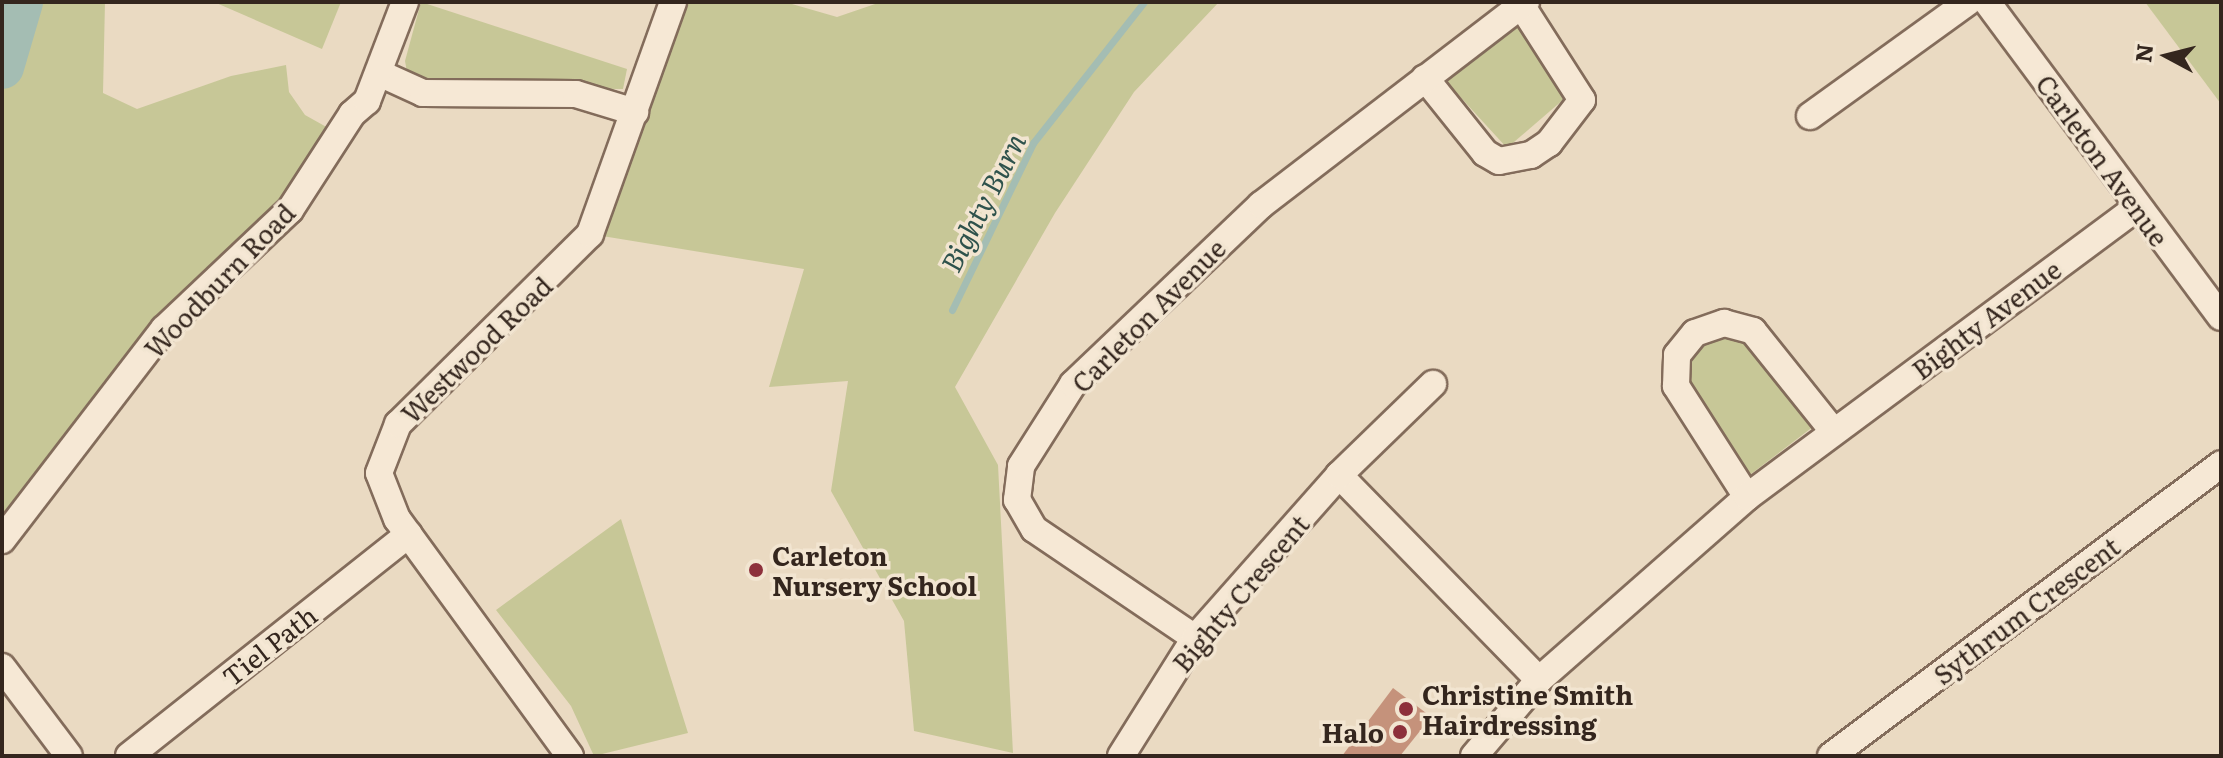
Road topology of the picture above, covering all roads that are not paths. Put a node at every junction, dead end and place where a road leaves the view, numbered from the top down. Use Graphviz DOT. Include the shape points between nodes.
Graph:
graph roads {
  1 [pos="405,2"];
  2 [pos="673,2"];
  3 [pos="1968,2"];
  4 [pos="1987,2"];
  5 [pos="1524,4"];
  6 [pos="379,73"];
  7 [pos="1425,78"];
  8 [pos="635,112"];
  9 [pos="1810,116"];
  10 [pos="2137,207"];
  11 [pos="2221,317"];
  12 [pos="1433,384"];
  13 [pos="1834,432"];
  14 [pos="2221,464"];
  15 [pos="1339,475"];
  16 [pos="1747,497"];
  17 [pos="409,534"];
  18 [pos="2,540"];
  19 [pos="1195,638"];
  20 [pos="2,667"];
  21 [pos="1539,680"];
  22 [pos="69,756"];
  23 [pos="129,756"];
  24 [pos="570,756"];
  25 [pos="1121,756"];
  26 [pos="1474,756"];
  27 [pos="1831,756"];
  1 -- 6 [label="street, Woodburn Road"];
  2 -- 8 [label="street, Westwood Road"];
  3 -- 9 [label="street"];
  4 -- 10 [label="street, Carleton Avenue"];
  5 -- 7 [label="street, Carleton Avenue"];
  5 -- 7 [label="street, Carleton Avenue" via="1582,100 1549,143 1531,155 1499,161 1485,153"];
  6 -- 8 [label="street" via="423,93 576,94"];
  6 -- 18 [label="street, Woodburn Road" via="367,101 352,114 290,210 164,329"];
  7 -- 19 [label="street, Carleton Avenue" via="1261,205 1084,373 1021,466 1017,500 1034,529"];
  8 -- 17 [label="street, Westwood Road" via="590,234 398,424 383,451 379,473 384,495"];
  10 -- 11 [label="street, Carleton Avenue"];
  10 -- 13 [label="street, Bighty Avenue"];
  12 -- 15 [label="street, Bighty Crescent"];
  13 -- 16 [label="street, Bighty Avenue"];
  13 -- 16 [label="street" via="1753,331 1724,323 1695,333 1677,355 1676,386"];
  14 -- 27 [label="street, Sythrum Crescent"];
  15 -- 19 [label="street, Bighty Crescent"];
  15 -- 21 [label="street"];
  16 -- 21 [label="street, Bighty Avenue"];
  17 -- 23 [label="street, Tiel Path"];
  17 -- 24 [label="street, Westwood Road"];
  19 -- 25 [label="street, Bighty Crescent"];
  20 -- 22 [label="street"];
  21 -- 26 [label="street, Bighty Avenue"];
}
